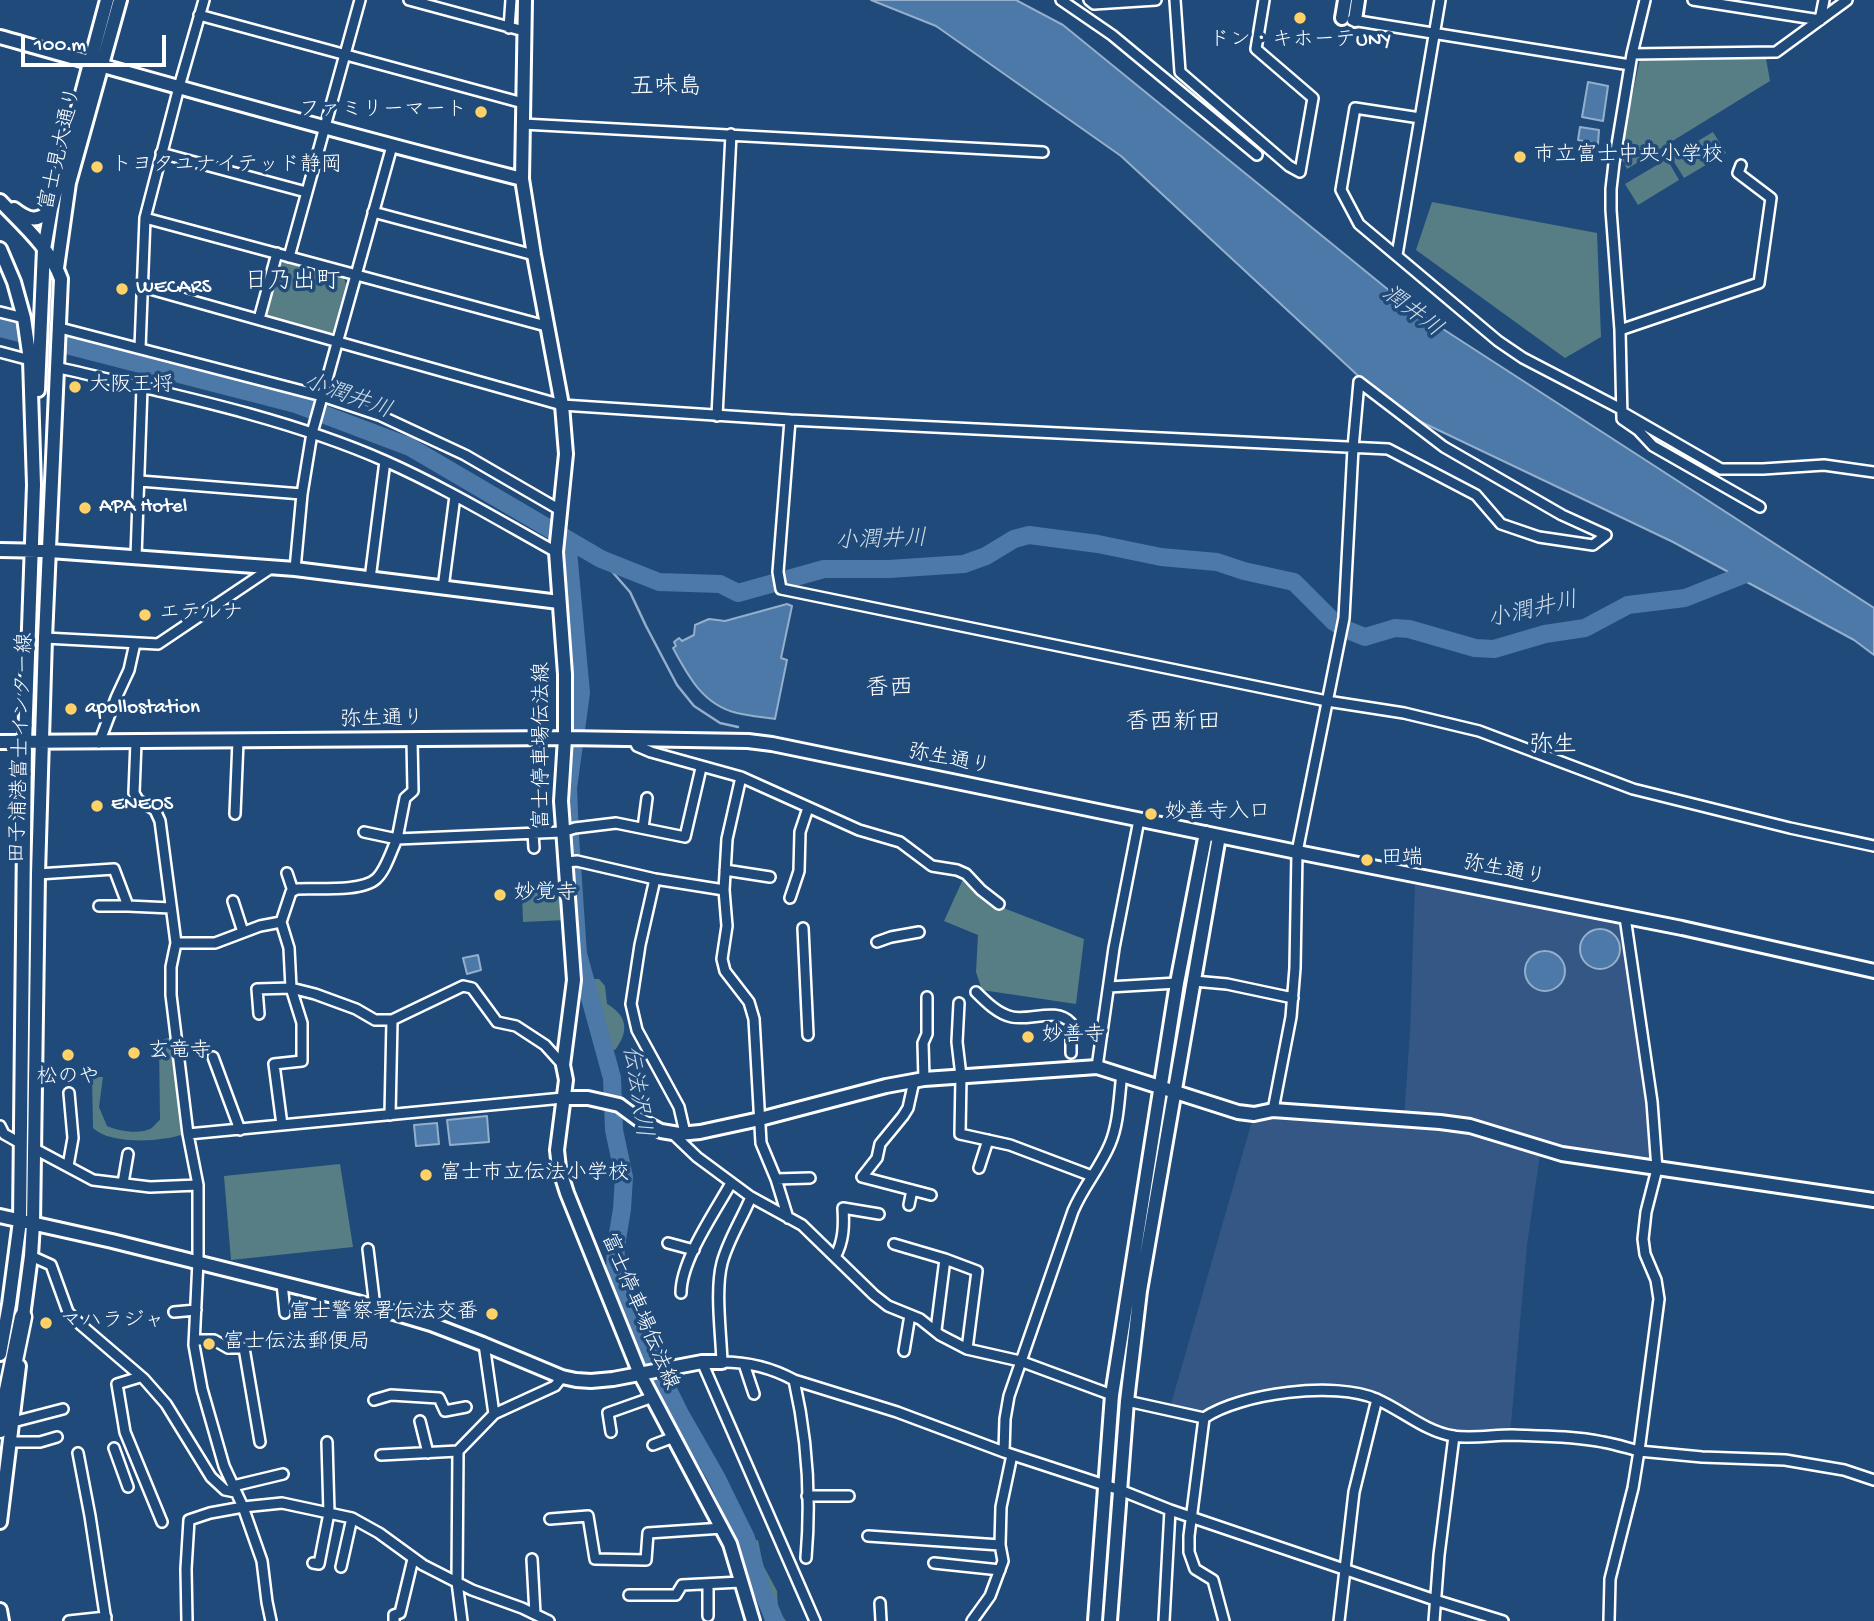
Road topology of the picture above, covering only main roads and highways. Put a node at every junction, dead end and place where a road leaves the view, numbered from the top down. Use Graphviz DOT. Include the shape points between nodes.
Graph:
graph roads {
  1 [pos="23,1317"];
  2 [pos="6,1425"];
  1 -- 2 [label="highway"];
}
